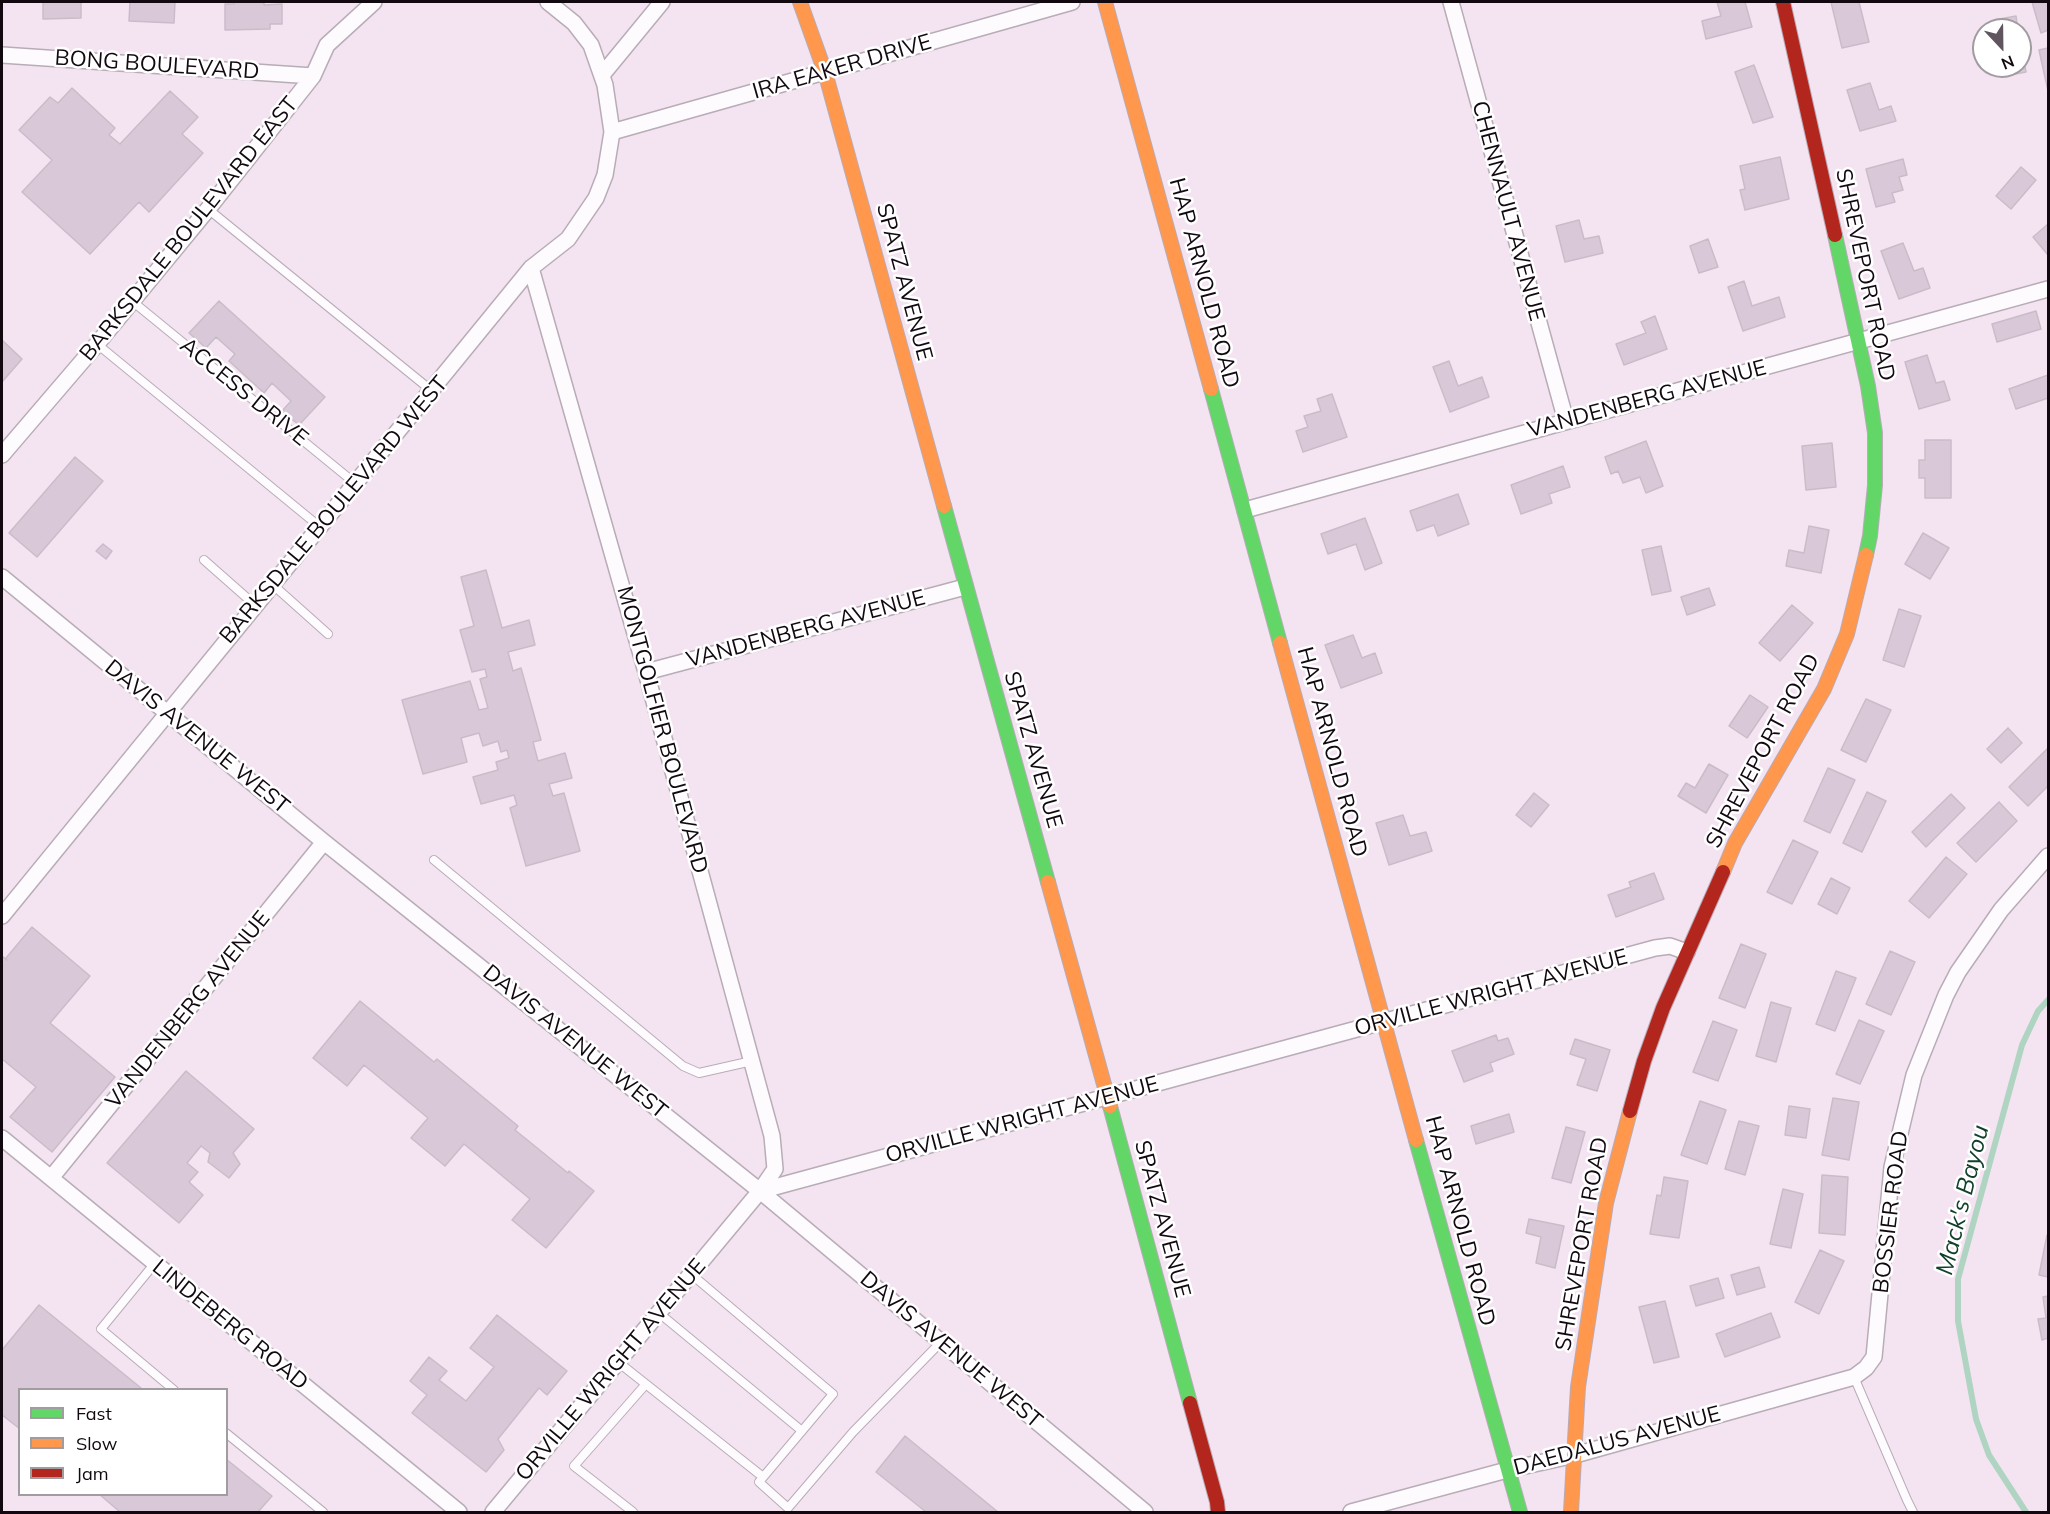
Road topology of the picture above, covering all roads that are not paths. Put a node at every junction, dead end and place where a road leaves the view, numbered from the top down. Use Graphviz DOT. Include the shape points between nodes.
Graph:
graph roads {
  1 [pos="374,2"];
  2 [pos="548,2"];
  3 [pos="662,2"];
  4 [pos="800,2"];
  5 [pos="1072,2"];
  6 [pos="1105,2"];
  7 [pos="1451,2"];
  8 [pos="1783,2"];
  9 [pos="2,55"];
  10 [pos="825,72"];
  11 [pos="313,76"];
  12 [pos="604,80"];
  13 [pos="612,132"];
  14 [pos="207,209"];
  15 [pos="531,268"];
  16 [pos="2049,289"];
  17 [pos="132,301"];
  18 [pos="1858,341"];
  19 [pos="97,344"];
  20 [pos="432,391"];
  21 [pos="1566,421"];
  22 [pos="2,455"];
  23 [pos="356,484"];
  24 [pos="1245,510"];
  25 [pos="320,527"];
  26 [pos="204,560"];
  27 [pos="2,577"];
  28 [pos="272,584"];
  29 [pos="965,587"];
  30 [pos="255,605"];
  31 [pos="328,634"];
  32 [pos="646,672"];
  33 [pos="167,712"];
  34 [pos="324,842"];
  35 [pos="2049,856"];
  36 [pos="434,860"];
  37 [pos="2,916"];
  38 [pos="1687,952"];
  39 [pos="1384,1023"];
  40 [pos="752,1061"];
  41 [pos="1107,1097"];
  42 [pos="2,1138"];
  43 [pos="51,1178"];
  44 [pos="760,1191"];
  45 [pos="155,1263"];
  46 [pos="691,1274"];
  47 [pos="659,1313"];
  48 [pos="941,1342"];
  49 [pos="1874,1357"];
  50 [pos="618,1362"];
  51 [pos="1854,1377"];
  52 [pos="646,1384"];
  53 [pos="173,1388"];
  54 [pos="802,1431"];
  55 [pos="228,1435"];
  56 [pos="1575,1455"];
  57 [pos="1507,1470"];
  58 [pos="763,1477"];
  59 [pos="323,1512"];
  60 [pos="459,1512"];
  61 [pos="493,1512"];
  62 [pos="633,1512"];
  63 [pos="1146,1512"];
  64 [pos="1218,1512"];
  65 [pos="1351,1512"];
  66 [pos="1520,1512"];
  67 [pos="1571,1512"];
  68 [pos="1913,1512"];
  1 -- 11 [label="street, BARKSDALE BOULEVARD EAST" via="327,45"];
  2 -- 12 [label="street" via="574,23 591,45"];
  3 -- 12 [label="street"];
  4 -- 10 [label="street, SPATZ AVENUE"];
  5 -- 10 [label="street, IRA EAKER DRIVE"];
  6 -- 24 [label="street, HAP ARNOLD ROAD"];
  7 -- 21 [label="street, CHENNAULT AVENUE"];
  8 -- 18 [label="street, SHREVEPORT ROAD"];
  9 -- 11 [label="street, BONG BOULEVARD"];
  10 -- 13 [label="street, IRA EAKER DRIVE"];
  10 -- 29 [label="street, SPATZ AVENUE"];
  11 -- 14 [label="street, BARKSDALE BOULEVARD EAST"];
  12 -- 13 [label="street, BARKSDALE BOULEVARD WEST"];
  13 -- 15 [label="street, BARKSDALE BOULEVARD WEST" via="605,175 596,198 568,239"];
  14 -- 17 [label="street, BARKSDALE BOULEVARD EAST"];
  14 -- 20 [label="lane"];
  15 -- 20 [label="street, BARKSDALE BOULEVARD WEST"];
  15 -- 32 [label="street, MONTGOLFIER BOULEVARD"];
  16 -- 18 [label="street, VANDENBERG AVENUE"];
  17 -- 19 [label="street, BARKSDALE BOULEVARD EAST"];
  17 -- 23 [label="lane, ACCESS DRIVE"];
  18 -- 21 [label="street, VANDENBERG AVENUE"];
  18 -- 38 [label="street, SHREVEPORT ROAD" via="1875,433 1875,485 1870,536 1847,634 1818,699 1735,843"];
  19 -- 22 [label="street, BARKSDALE BOULEVARD EAST"];
  19 -- 25 [label="lane"];
  20 -- 23 [label="street, BARKSDALE BOULEVARD WEST"];
  21 -- 24 [label="street, VANDENBERG AVENUE"];
  23 -- 25 [label="street, BARKSDALE BOULEVARD WEST"];
  24 -- 39 [label="street, HAP ARNOLD ROAD"];
  25 -- 28 [label="street, BARKSDALE BOULEVARD WEST"];
  26 -- 30 [label="lane"];
  27 -- 33 [label="street, DAVIS AVENUE WEST"];
  28 -- 30 [label="street, BARKSDALE BOULEVARD WEST"];
  28 -- 31 [label="lane"];
  29 -- 32 [label="street, VANDENBERG AVENUE"];
  29 -- 41 [label="street, SPATZ AVENUE"];
  30 -- 33 [label="street, BARKSDALE BOULEVARD WEST"];
  32 -- 40 [label="street, MONTGOLFIER BOULEVARD"];
  33 -- 34 [label="street, DAVIS AVENUE WEST"];
  33 -- 37 [label="street, BARKSDALE BOULEVARD WEST"];
  34 -- 43 [label="street, VANDENBERG AVENUE"];
  34 -- 44 [label="street, DAVIS AVENUE WEST"];
  35 -- 49 [label="street, BOSSIER ROAD" via="2001,910 1958,972 1914,1075 1892,1167"];
  36 -- 40 [label="lane" via="683,1066 699,1073"];
  38 -- 39 [label="street, ORVILLE WRIGHT AVENUE" via="1670,946 1655,948"];
  38 -- 56 [label="street, SHREVEPORT ROAD" via="1644,1061 1606,1203 1578,1386"];
  39 -- 41 [label="street, ORVILLE WRIGHT AVENUE"];
  39 -- 57 [label="street, HAP ARNOLD ROAD"];
  40 -- 44 [label="street, MONTGOLFIER BOULEVARD" via="772,1136 775,1168"];
  41 -- 44 [label="street, ORVILLE WRIGHT AVENUE"];
  41 -- 64 [label="street, SPATZ AVENUE"];
  42 -- 43 [label="street, LINDEBERG ROAD"];
  43 -- 45 [label="street, LINDEBERG ROAD"];
  44 -- 46 [label="street, ORVILLE WRIGHT AVENUE"];
  44 -- 48 [label="street, DAVIS AVENUE WEST"];
  45 -- 53 [label="lane" via="101,1329"];
  45 -- 60 [label="street, LINDEBERG ROAD"];
  46 -- 47 [label="street, ORVILLE WRIGHT AVENUE"];
  46 -- 54 [label="lane" via="833,1394"];
  47 -- 50 [label="street, ORVILLE WRIGHT AVENUE"];
  47 -- 54 [label="lane"];
  48 -- 58 [label="lane" via="853,1432 789,1508 759,1482"];
  48 -- 63 [label="street, DAVIS AVENUE WEST"];
  49 -- 51 [label="street, DAEDALUS AVENUE"];
  50 -- 52 [label="lane"];
  50 -- 61 [label="street, ORVILLE WRIGHT AVENUE"];
  51 -- 56 [label="street, DAEDALUS AVENUE"];
  51 -- 68 [label="lane"];
  52 -- 58 [label="lane"];
  52 -- 62 [label="lane" via="574,1466"];
  54 -- 58 [label="lane"];
  55 -- 59 [label="lane"];
  56 -- 57 [label="street, DAEDALUS AVENUE"];
  56 -- 67 [label="street, SHREVEPORT ROAD"];
  57 -- 65 [label="street, DAEDALUS AVENUE"];
  57 -- 66 [label="street, HAP ARNOLD ROAD"];
}
